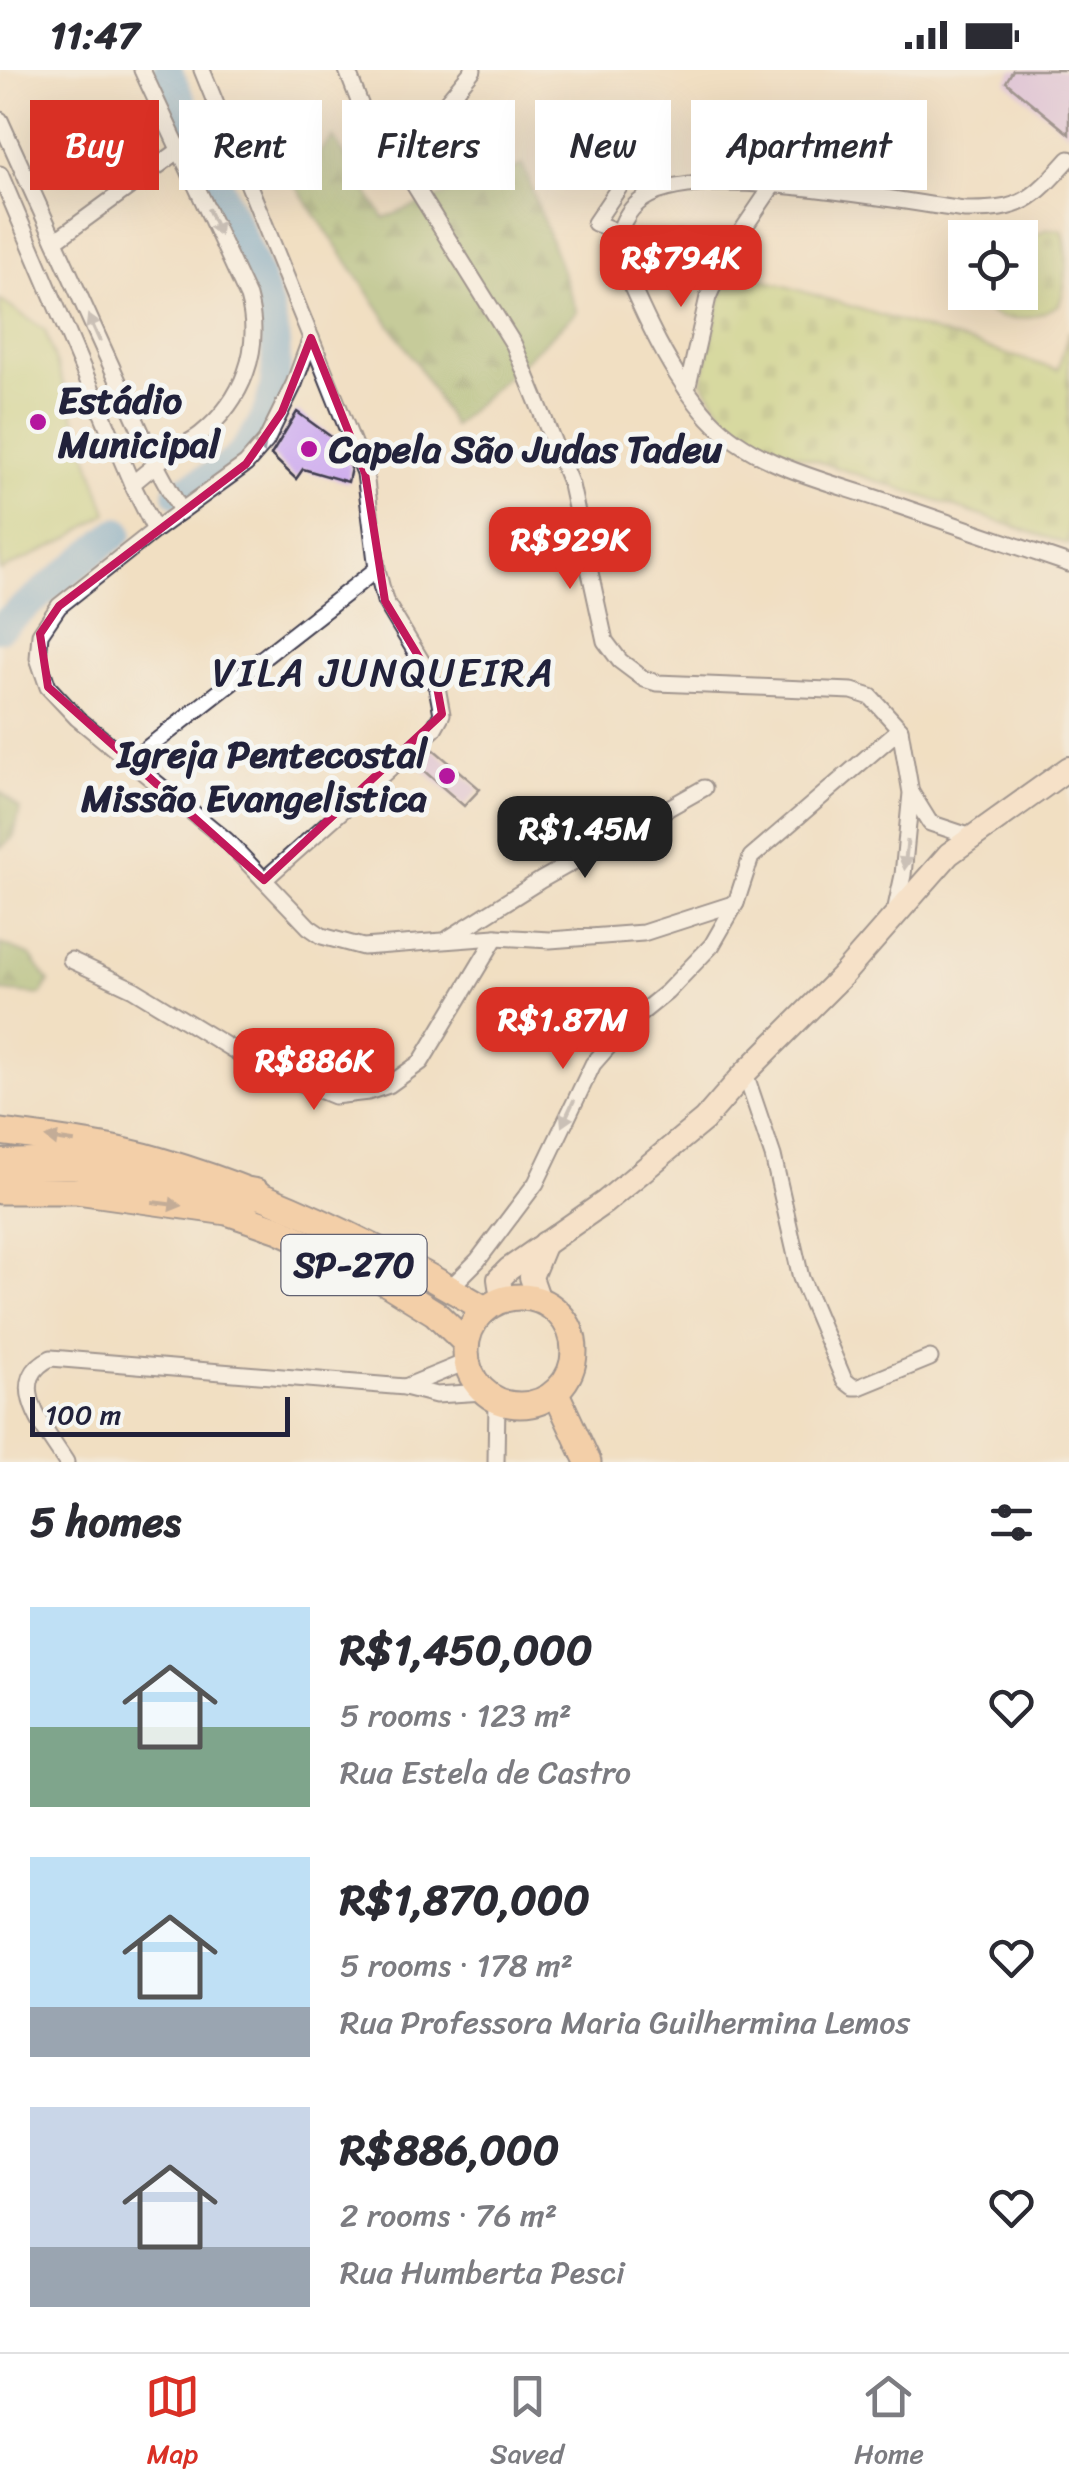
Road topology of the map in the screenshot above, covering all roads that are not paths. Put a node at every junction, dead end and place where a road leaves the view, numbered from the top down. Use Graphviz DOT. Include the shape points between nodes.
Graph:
graph roads {
  1 [pos="142,70"];
  2 [pos="202,70"];
  3 [pos="346,70"];
  4 [pos="473,70"];
  5 [pos="358,100"];
  6 [pos="448,100"];
  7 [pos="0,120"];
  8 [pos="179,145"];
  9 [pos="179,150"];
  10 [pos="1069,159"];
  11 [pos="0,174"];
  12 [pos="691,186"];
  13 [pos="200,190"];
  14 [pos="417,190"];
  15 [pos="618,190"];
  16 [pos="770,190"];
  17 [pos="805,190"];
  18 [pos="618,232"];
  19 [pos="54,242"];
  20 [pos="311,338"];
  21 [pos="687,390"];
  22 [pos="156,465"];
  23 [pos="132,484"];
  24 [pos="181,511"];
  25 [pos="155,530"];
  26 [pos="1069,564"];
  27 [pos="378,569"];
  28 [pos="900,729"];
  29 [pos="131,761"];
  30 [pos="1069,768"];
  31 [pos="704,788"];
  32 [pos="910,793"];
  33 [pos="970,836"];
  34 [pos="264,880"];
  35 [pos="736,903"];
  36 [pos="894,916"];
  37 [pos="496,937"];
  38 [pos="446,940"];
  39 [pos="71,960"];
  40 [pos="745,1073"];
  41 [pos="0,1132"];
  42 [pos="0,1166"];
  43 [pos="0,1192"];
  44 [pos="255,1194"];
  45 [pos="545,1244"];
  46 [pos="450,1288"];
  47 [pos="539,1300"];
  48 [pos="493,1304"];
  49 [pos="466,1353"];
  50 [pos="930,1358"];
  51 [pos="404,1387"];
  52 [pos="556,1393"];
  53 [pos="490,1396"];
  54 [pos="66,1462"];
  55 [pos="496,1462"];
  56 [pos="588,1462"];
  1 -- 8 [label="street"];
  2 -- 20 [label="street"];
  3 -- 5 [label="street"];
  4 -- 6 [label="street"];
  7 -- 19 [label="street"];
  9 -- 19 [label="street"];
  10 -- 17 [label="street" via="1022,204 999,210"];
  11 -- 23 [label="street"];
  12 -- 18 [label="street" via="644,198"];
  13 -- 22 [label="street, one-way" via="248,297 253,354 245,378 201,434"];
  14 -- 28 [label="street" via="514,345 571,485 596,609 612,652 657,684 852,691 871,698"];
  15 -- 18 [label="street" via="595,223"];
  16 -- 21 [label="street" via="708,296"];
  18 -- 21 [label="street" via="616,252"];
  22 -- 19 [label="street, one-way"];
  24 -- 20 [label="street, one-way" via="246,464 266,441"];
  20 -- 27 [label="street" via="365,473"];
  21 -- 26 [label="street" via="712,420 766,458"];
  22 -- 23 [label="street"];
  22 -- 24 [label="street"];
  23 -- 25 [label="street"];
  24 -- 25 [label="street"];
  25 -- 29 [label="street" via="59,606 40,634 38,658 48,687"];
  27 -- 29 [label="street"];
  27 -- 34 [label="street" via="385,601 436,687 442,714 433,730"];
  28 -- 32 [label="street"];
  28 -- 35 [label="street" via="752,858"];
  29 -- 34 [label="street"];
  30 -- 33 [label="street"];
  31 -- 38 [label="street"];
  32 -- 33 [label="street" via="930,823"];
  32 -- 36 [label="street, one-way"];
  33 -- 36 [label="street"];
  34 -- 38 [label="street" via="322,936 383,948"];
  35 -- 37 [label="street" via="643,933"];
  35 -- 46 [label="street, one-way" via="712,945 593,1064 536,1182"];
  36 -- 40 [label="street"];
  37 -- 38 [label="street"];
  37 -- 39 [label="street" via="421,1062 389,1085 334,1096 258,1065"];
  40 -- 45 [label="street" via="704,1120"];
  40 -- 50 [label="street" via="802,1278 844,1380 859,1387"];
  44 -- 41 [label="main road, SP-270, one-way" via="101,1146"];
  42 -- 44 [label="highway" via="73,1163"];
  43 -- 49 [label="main road, SP-270, one-way" via="77,1192 227,1212 368,1271 434,1313"];
  44 -- 46 [label="main road, SP-270"];
  45 -- 47 [label="street" via="531,1277"];
  45 -- 48 [label="street" via="500,1280"];
  46 -- 48 [label="main road, SP-270"];
  47 -- 48 [label="main road" via="527,1296"];
  47 -- 52 [label="main road" via="556,1309 574,1342 568,1378"];
  48 -- 49 [label="main road" via="474,1323"];
  49 -- 51 [label="street"];
  49 -- 53 [label="main road" via="473,1380"];
  51 -- 53 [label="street"];
  51 -- 54 [label="street" via="51,1358 36,1365 30,1393"];
  52 -- 53 [label="main road" via="517,1406"];
  52 -- 56 [label="main road"];
  53 -- 55 [label="street"];
}
